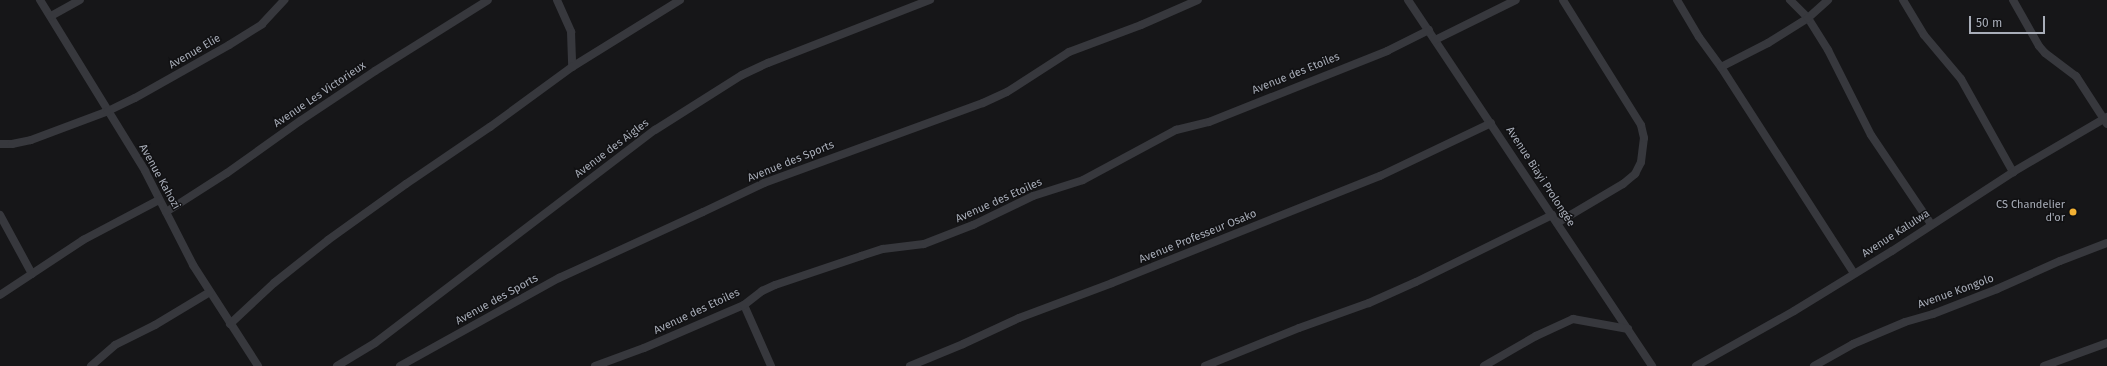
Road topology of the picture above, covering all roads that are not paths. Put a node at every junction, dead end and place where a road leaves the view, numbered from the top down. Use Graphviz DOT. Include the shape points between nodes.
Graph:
graph roads {
  1 [pos="40,0"];
  2 [pos="80,0"];
  3 [pos="284,0"];
  4 [pos="488,0"];
  5 [pos="557,0"];
  6 [pos="680,0"];
  7 [pos="930,0"];
  8 [pos="1198,0"];
  9 [pos="1408,0"];
  10 [pos="1516,0"];
  11 [pos="1563,0"];
  12 [pos="1677,0"];
  13 [pos="1790,0"];
  14 [pos="1828,0"];
  15 [pos="1903,0"];
  16 [pos="2013,0"];
  17 [pos="51,16"];
  18 [pos="1808,18"];
  19 [pos="1429,30"];
  20 [pos="1435,40"];
  21 [pos="572,67"];
  22 [pos="1721,67"];
  23 [pos="108,111"];
  24 [pos="2106,120"];
  25 [pos="1491,123"];
  26 [pos="0,144"];
  27 [pos="2013,172"];
  28 [pos="159,200"];
  29 [pos="166,212"];
  30 [pos="0,215"];
  31 [pos="1552,215"];
  32 [pos="1557,223"];
  33 [pos="1931,224"];
  34 [pos="2107,243"];
  35 [pos="1854,273"];
  36 [pos="32,274"];
  37 [pos="210,292"];
  38 [pos="0,295"];
  39 [pos="744,305"];
  40 [pos="230,324"];
  41 [pos="1628,329"];
  42 [pos="2107,343"];
  43 [pos="91,366"];
  44 [pos="258,366"];
  45 [pos="337,366"];
  46 [pos="400,366"];
  47 [pos="595,366"];
  48 [pos="771,366"];
  49 [pos="910,366"];
  50 [pos="1205,366"];
  51 [pos="1484,366"];
  52 [pos="1652,366"];
  53 [pos="1696,366"];
  54 [pos="1814,366"];
  55 [pos="2044,366"];
  1 -- 17 [label="street, Avenue Kahozi"];
  2 -- 17 [label="street"];
  3 -- 23 [label="street, Avenue Elie" via="262,24 229,45"];
  4 -- 29 [label="street, Avenue Les Victorieux"];
  5 -- 21 [label="street" via="571,32"];
  6 -- 21 [label="street"];
  7 -- 45 [label="street, Avenue des Aigles" via="742,75 655,130 375,343"];
  8 -- 46 [label="street, Avenue des Sports" via="1069,52 1007,92 983,103 778,178 559,278"];
  9 -- 19 [label="street, Avenue Biayi Prolongée"];
  10 -- 20 [label="street"];
  11 -- 32 [label="street" via="1641,125 1644,138 1641,162 1635,174 1623,184"];
  12 -- 22 [label="street"];
  13 -- 18 [label="street"];
  14 -- 18 [label="street"];
  15 -- 27 [label="street" via="1924,35 1961,79"];
  16 -- 24 [label="street" via="2039,46 2076,76"];
  17 -- 23 [label="street, Avenue Kahozi"];
  18 -- 22 [label="street" via="1768,43"];
  18 -- 33 [label="street" via="1828,50 1871,135"];
  19 -- 20 [label="street, Avenue Biayi Prolongée"];
  19 -- 39 [label="street, Avenue des Etoiles" via="1387,51 1209,122 1176,130 1083,180 1033,196 973,225 924,244 883,250 775,285 762,291"];
  20 -- 25 [label="street, Avenue Biayi Prolongée"];
  21 -- 40 [label="street" via="328,240"];
  22 -- 35 [label="street"];
  23 -- 26 [label="street, Avenue Elie" via="31,140"];
  23 -- 28 [label="street, Avenue Kahozi" via="145,171"];
  24 -- 27 [label="street, Avenue Kalulwa"];
  25 -- 31 [label="street, Avenue Biayi Prolongée"];
  25 -- 49 [label="street, Avenue Professeur Osako" via="1380,176 1019,318"];
  27 -- 33 [label="street, Avenue Kalulwa"];
  28 -- 29 [label="street, Avenue Kahozi"];
  28 -- 36 [label="street" via="82,240"];
  29 -- 37 [label="street, Avenue Kahozi"];
  30 -- 36 [label="street"];
  31 -- 32 [label="street, Avenue Biayi Prolongée"];
  31 -- 50 [label="street" via="1369,303"];
  32 -- 41 [label="street, Avenue Biayi Prolongée"];
  33 -- 35 [label="street, Avenue Kalulwa"];
  34 -- 54 [label="street, Avenue Kongolo" via="1976,297 1905,322 1853,344"];
  35 -- 53 [label="street, Avenue Kalulwa" via="1794,311"];
  36 -- 38 [label="street"];
  37 -- 40 [label="street, Avenue Kahozi"];
  37 -- 43 [label="street" via="155,325 114,345"];
  39 -- 47 [label="street, Avenue des Etoiles"];
  39 -- 48 [label="street"];
  40 -- 44 [label="street, Avenue Kahozi"];
  41 -- 51 [label="street" via="1573,319 1536,336"];
  41 -- 52 [label="street, Avenue Biayi Prolongée"];
  42 -- 55 [label="street"];
}
